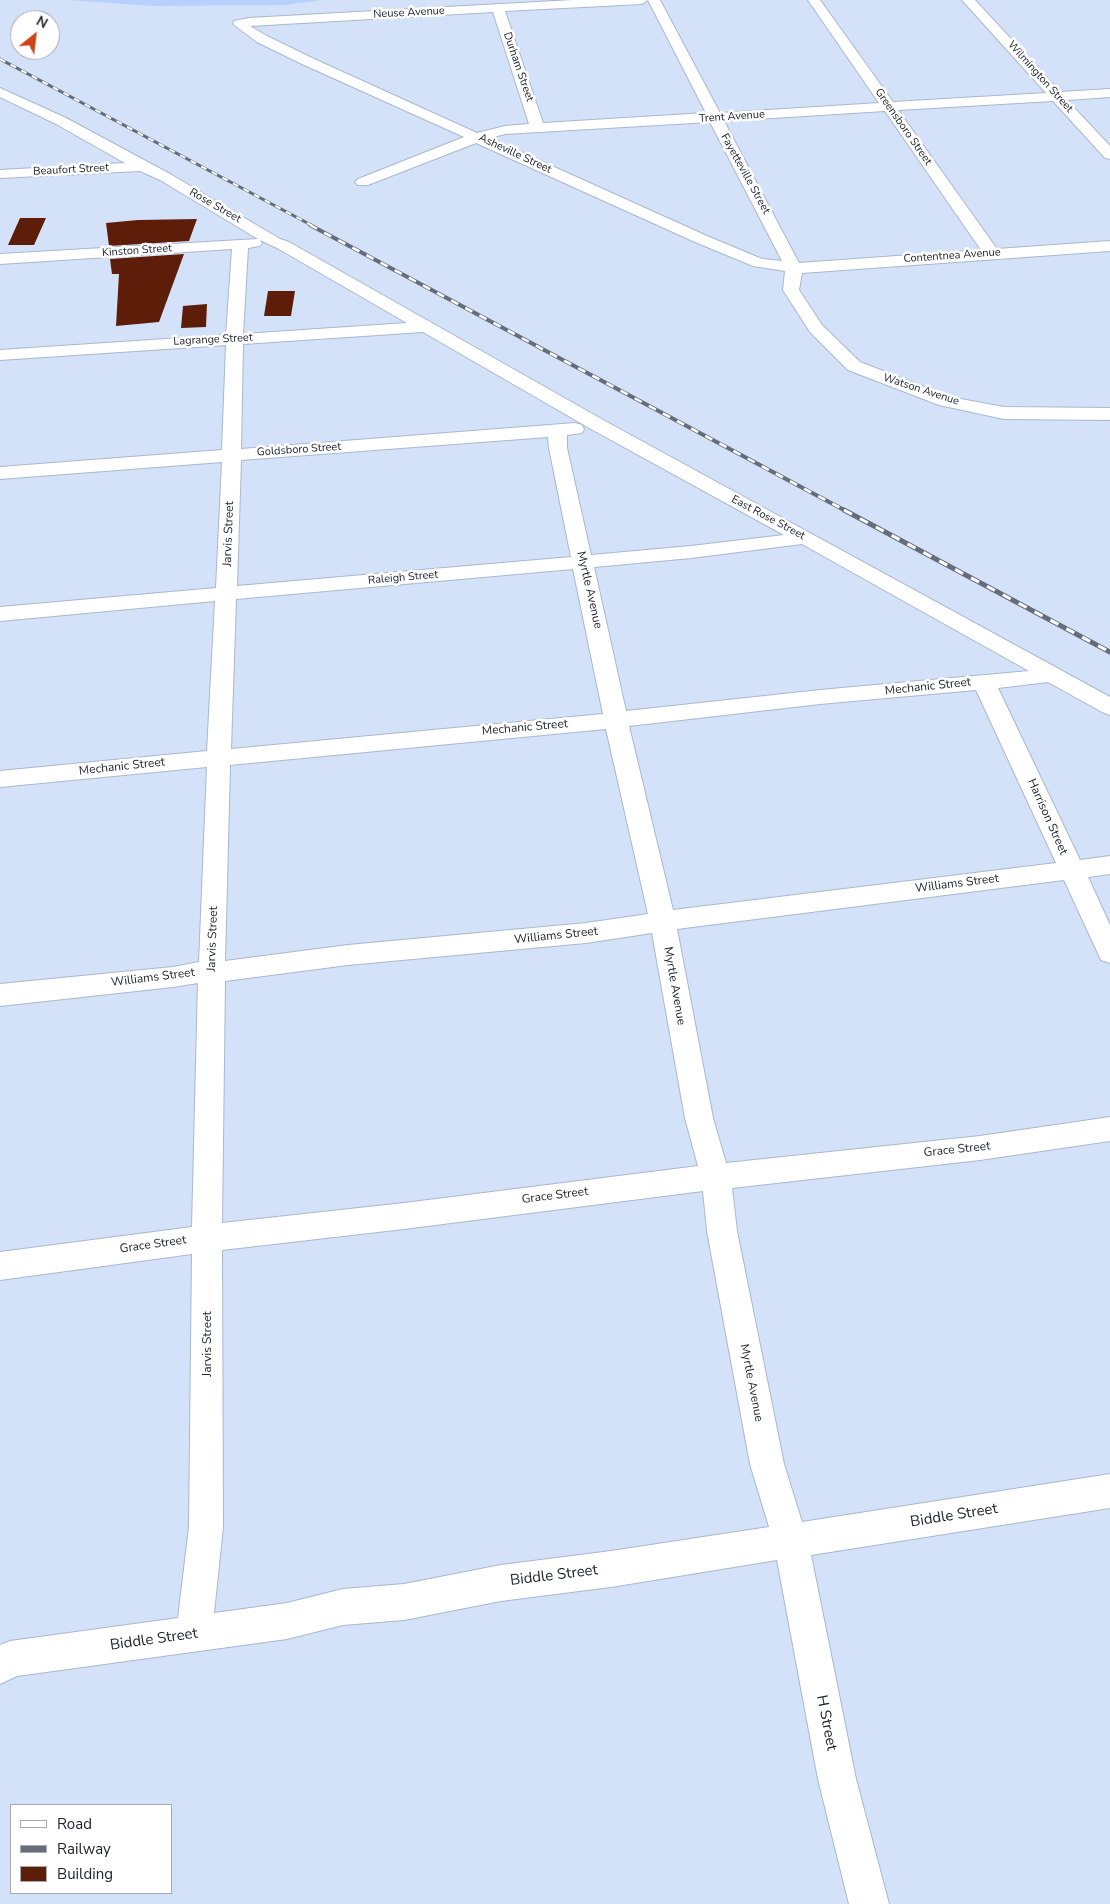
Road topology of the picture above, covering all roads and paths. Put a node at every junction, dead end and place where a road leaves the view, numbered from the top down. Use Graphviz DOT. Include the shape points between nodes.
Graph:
graph roads {
  1 [pos="642,0"];
  2 [pos="654,0"];
  3 [pos="814,0"];
  4 [pos="968,0"];
  5 [pos="498,8"];
  6 [pos="241,27"];
  7 [pos="1110,93"];
  8 [pos="1057,97"];
  9 [pos="1,98"];
  10 [pos="889,107"];
  11 [pos="715,118"];
  12 [pos="537,127"];
  13 [pos="477,137"];
  14 [pos="1110,155"];
  15 [pos="142,166"];
  16 [pos="0,174"];
  17 [pos="363,182"];
  18 [pos="274,242"];
  19 [pos="237,244"];
  20 [pos="1110,246"];
  21 [pos="992,254"];
  22 [pos="0,259"];
  23 [pos="794,268"];
  24 [pos="426,326"];
  25 [pos="235,339"];
  26 [pos="0,355"];
  27 [pos="1110,414"];
  28 [pos="598,425"];
  29 [pos="557,431"];
  30 [pos="231,455"];
  31 [pos="0,473"];
  32 [pos="805,538"];
  33 [pos="582,562"];
  34 [pos="226,595"];
  35 [pos="0,614"];
  36 [pos="1050,674"];
  37 [pos="983,681"];
  38 [pos="1110,707"];
  39 [pos="616,720"];
  40 [pos="219,757"];
  41 [pos="0,779"];
  42 [pos="1110,865"];
  43 [pos="1072,870"];
  44 [pos="662,922"];
  45 [pos="1110,953"];
  46 [pos="212,971"];
  47 [pos="0,995"];
  48 [pos="1110,1129"];
  49 [pos="715,1177"];
  50 [pos="207,1238"];
  51 [pos="0,1266"];
  52 [pos="1110,1491"];
  53 [pos="791,1541"];
  54 [pos="194,1634"];
  55 [pos="0,1666"];
  56 [pos="869,1904"];
  1 -- 5 [label="street, Neuse Avenue"];
  2 -- 11 [label="street, Fayetteville Street"];
  3 -- 10 [label="street, Greensboro Street"];
  4 -- 8 [label="street, Wilmington Street"];
  5 -- 6 [label="street, Neuse Avenue" via="250,22 239,24"];
  5 -- 12 [label="street, Durham Street"];
  6 -- 13 [label="street, Asheville Street"];
  7 -- 8 [label="street, Trent Avenue"];
  8 -- 10 [label="street, Trent Avenue"];
  8 -- 14 [label="street, Wilmington Street"];
  9 -- 15 [label="street, Rose Street" via="61,121"];
  10 -- 11 [label="street, Trent Avenue"];
  10 -- 21 [label="street, Greensboro Street"];
  11 -- 12 [label="street, Trent Avenue"];
  11 -- 23 [label="street, Fayetteville Street"];
  12 -- 13 [label="street, Trent Avenue"];
  13 -- 17 [label="street, Trent Avenue"];
  13 -- 23 [label="street, Asheville Street" via="742,256 759,263"];
  15 -- 16 [label="street, Beaufort Street"];
  15 -- 18 [label="street, Rose Street"];
  18 -- 19 [label="street, Kinston Street"];
  18 -- 24 [label="street, Rose Street"];
  19 -- 22 [label="street, Kinston Street"];
  19 -- 25 [label="street, Jarvis Street" via="240,246"];
  20 -- 21 [label="street, Contentnea Avenue"];
  21 -- 23 [label="street, Contentnea Avenue"];
  23 -- 27 [label="street, Watson Avenue" via="791,290 816,328 854,366 945,401 1004,413"];
  24 -- 25 [label="street, Lagrange Street"];
  24 -- 28 [label="street, East Rose Street"];
  25 -- 26 [label="street, Lagrange Street"];
  25 -- 30 [label="street, Jarvis Street"];
  28 -- 29 [label="street, Goldsboro Street"];
  28 -- 32 [label="street, East Rose Street"];
  29 -- 30 [label="street, Goldsboro Street"];
  29 -- 33 [label="street, Myrtle Avenue"];
  30 -- 31 [label="street, Goldsboro Street"];
  30 -- 34 [label="street, Jarvis Street"];
  32 -- 33 [label="street, Raleigh Street"];
  32 -- 36 [label="street, East Rose Street"];
  33 -- 34 [label="street, Raleigh Street"];
  33 -- 39 [label="street, Myrtle Avenue"];
  34 -- 35 [label="street, Raleigh Street"];
  34 -- 40 [label="street, Jarvis Street"];
  36 -- 37 [label="street, Mechanic Street"];
  36 -- 38 [label="street, East Rose Street"];
  37 -- 39 [label="street, Mechanic Street"];
  37 -- 43 [label="street, Harrison Street"];
  39 -- 40 [label="street, Mechanic Street"];
  39 -- 44 [label="street, Myrtle Avenue"];
  40 -- 41 [label="street, Mechanic Street"];
  40 -- 46 [label="street, Jarvis Street"];
  42 -- 43 [label="street, Williams Street"];
  43 -- 44 [label="street, Williams Street"];
  43 -- 45 [label="street, Harrison Street"];
  44 -- 46 [label="street, Williams Street" via="586,934 348,955"];
  44 -- 49 [label="street, Myrtle Avenue" via="699,1118"];
  46 -- 47 [label="street, Williams Street"];
  46 -- 50 [label="street, Jarvis Street"];
  48 -- 49 [label="street, Grace Street" via="980,1148"];
  49 -- 50 [label="street, Grace Street"];
  49 -- 53 [label="street, Myrtle Avenue" via="722,1231 767,1464"];
  50 -- 51 [label="street, Grace Street"];
  50 -- 54 [label="street, Jarvis Street" via="206,1528"];
  52 -- 53 [label="street, Biddle Street"];
  53 -- 54 [label="street, Biddle Street" via="501,1583 404,1602 343,1608 287,1621"];
  53 -- 56 [label="street, H Street" via="837,1779"];
  54 -- 55 [label="street, Biddle Street" via="10,1659"];
}
